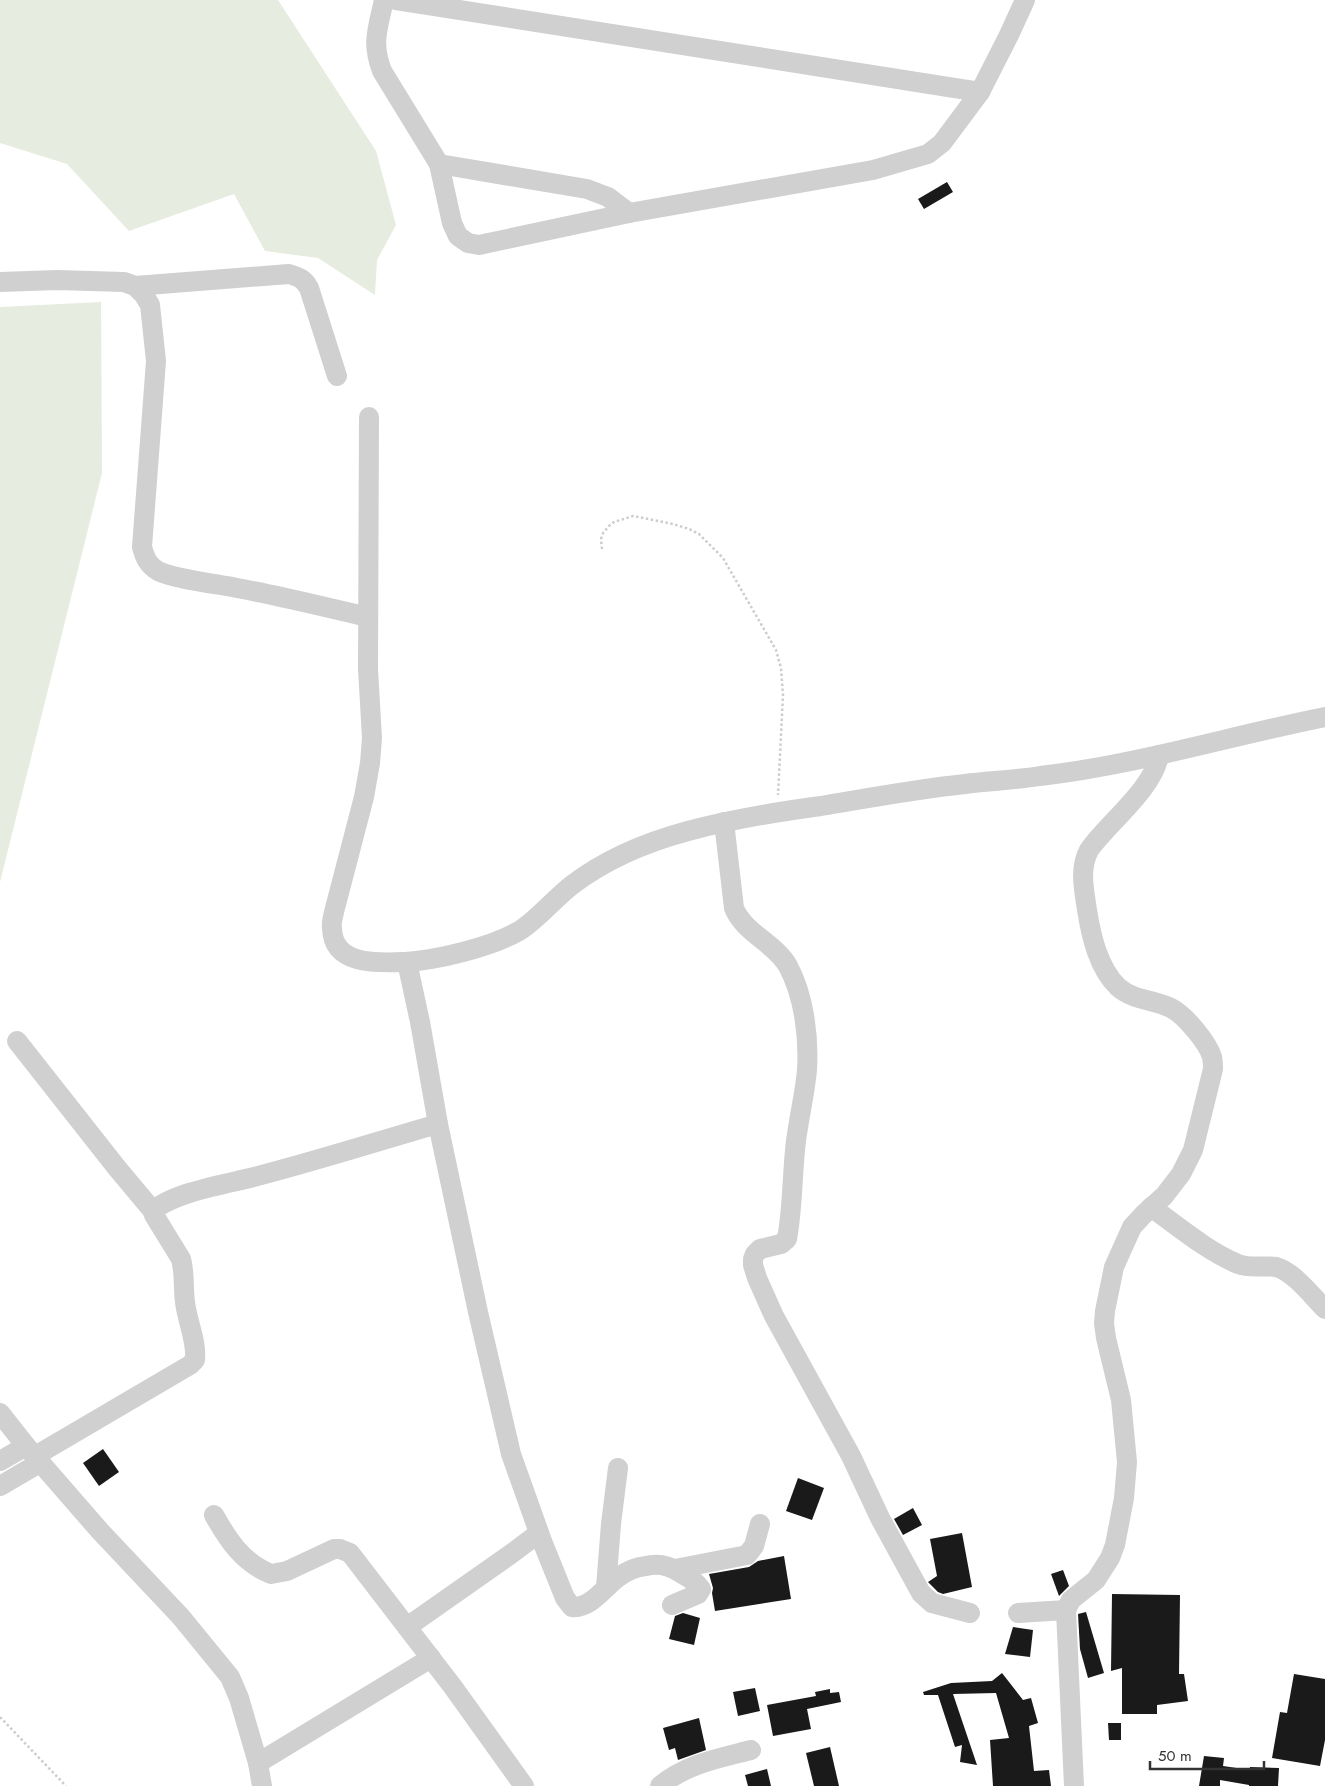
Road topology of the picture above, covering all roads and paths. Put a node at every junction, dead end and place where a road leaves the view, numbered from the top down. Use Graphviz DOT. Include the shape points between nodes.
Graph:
graph roads {
  1 [pos="384,0"];
  2 [pos="396,0"];
  3 [pos="1025,0"];
  4 [pos="980,92"];
  5 [pos="439,164"];
  6 [pos="629,213"];
  7 [pos="0,282"];
  8 [pos="135,286"];
  9 [pos="337,376"];
  10 [pos="369,417"];
  11 [pos="602,549"];
  12 [pos="368,617"];
  13 [pos="1325,717"];
  14 [pos="1160,755"];
  15 [pos="778,812"];
  16 [pos="724,822"];
  17 [pos="406,962"];
  18 [pos="17,1041"];
  19 [pos="438,1124"];
  20 [pos="1152,1207"];
  21 [pos="153,1211"];
  22 [pos="1325,1309"];
  23 [pos="0,1412"];
  24 [pos="34,1454"];
  25 [pos="0,1461"];
  26 [pos="618,1468"];
  27 [pos="0,1486"];
  28 [pos="214,1515"];
  29 [pos="760,1524"];
  30 [pos="539,1533"];
  31 [pos="675,1569"];
  32 [pos="606,1588"];
  33 [pos="672,1605"];
  34 [pos="1066,1610"];
  35 [pos="970,1613"];
  36 [pos="1018,1614"];
  37 [pos="407,1627"];
  38 [pos="431,1658"];
  39 [pos="0,1717"];
  40 [pos="751,1750"];
  41 [pos="258,1763"];
  42 [pos="66,1786"];
  43 [pos="262,1786"];
  44 [pos="524,1786"];
  45 [pos="660,1786"];
  46 [pos="1074,1786"];
  1 -- 5 [label="street" via="375,41 377,57 382,71"];
  2 -- 4 [label="street"];
  3 -- 4 [label="street"];
  4 -- 6 [label="street" via="942,144 918,158 873,170"];
  5 -- 6 [label="street" via="587,189 616,202"];
  5 -- 6 [label="street" via="452,223 458,236 468,243 480,245"];
  7 -- 8 [label="street" via="124,282"];
  8 -- 9 [label="street" via="289,274 300,277 309,288"];
  8 -- 12 [label="street" via="150,305 156,361 142,547 145,558 160,572 175,576"];
  10 -- 12 [label="street"];
  11 -- 15 [label="path" via="601,539 609,526 633,516 699,534 723,558 776,650 781,668 783,695"];
  12 -- 17 [label="street" via="370,763 332,929 340,950 351,958"];
  13 -- 14 [label="street"];
  14 -- 15 [label="street" via="1040,776 951,785"];
  14 -- 20 [label="street" via="1150,780 1089,850 1082,872 1090,929 1097,952 1112,979 1122,990 1137,998 1175,1010 1194,1030 1212,1057 1211,1077 1193,1150 1176,1181"];
  15 -- 16 [label="street"];
  16 -- 17 [label="street" via="653,841 620,856 573,884 521,930 497,941 440,957"];
  16 -- 35 [label="street" via="734,908 739,918 787,965 804,1014 807,1055 787,1239 781,1244 760,1249 755,1254 753,1265 774,1316 921,1592 932,1603"];
  17 -- 19 [label="street"];
  18 -- 21 [label="street"];
  19 -- 21 [label="street" via="209,1187"];
  19 -- 30 [label="street" via="510,1454"];
  20 -- 22 [label="street" via="1238,1264 1282,1269"];
  20 -- 34 [label="street" via="1132,1227 1118,1256 1105,1311 1106,1338 1121,1400 1127,1462 1121,1520 1115,1545 1102,1572 1071,1600"];
  21 -- 24 [label="street" via="181,1259 184,1301 195,1360"];
  23 -- 24 [label="street"];
  24 -- 25 [label="street"];
  24 -- 27 [label="street"];
  24 -- 41 [label="street" via="100,1531 181,1617 230,1678"];
  26 -- 32 [label="street"];
  28 -- 37 [label="street" via="238,1551 271,1574 287,1571 334,1550 345,1550"];
  29 -- 31 [label="street" via="754,1546 747,1555"];
  30 -- 32 [label="street" via="565,1598 572,1607 582,1606"];
  30 -- 37 [label="street"];
  31 -- 32 [label="street" via="653,1564 640,1567 618,1577"];
  31 -- 33 [label="street" via="701,1589 698,1594"];
  34 -- 36 [label="street"];
  34 -- 46 [label="street"];
  37 -- 38 [label="street"];
  38 -- 41 [label="street"];
  38 -- 44 [label="street"];
  39 -- 42 [label="path"];
  40 -- 45 [label="street" via="685,1770"];
  41 -- 43 [label="street"];
}
